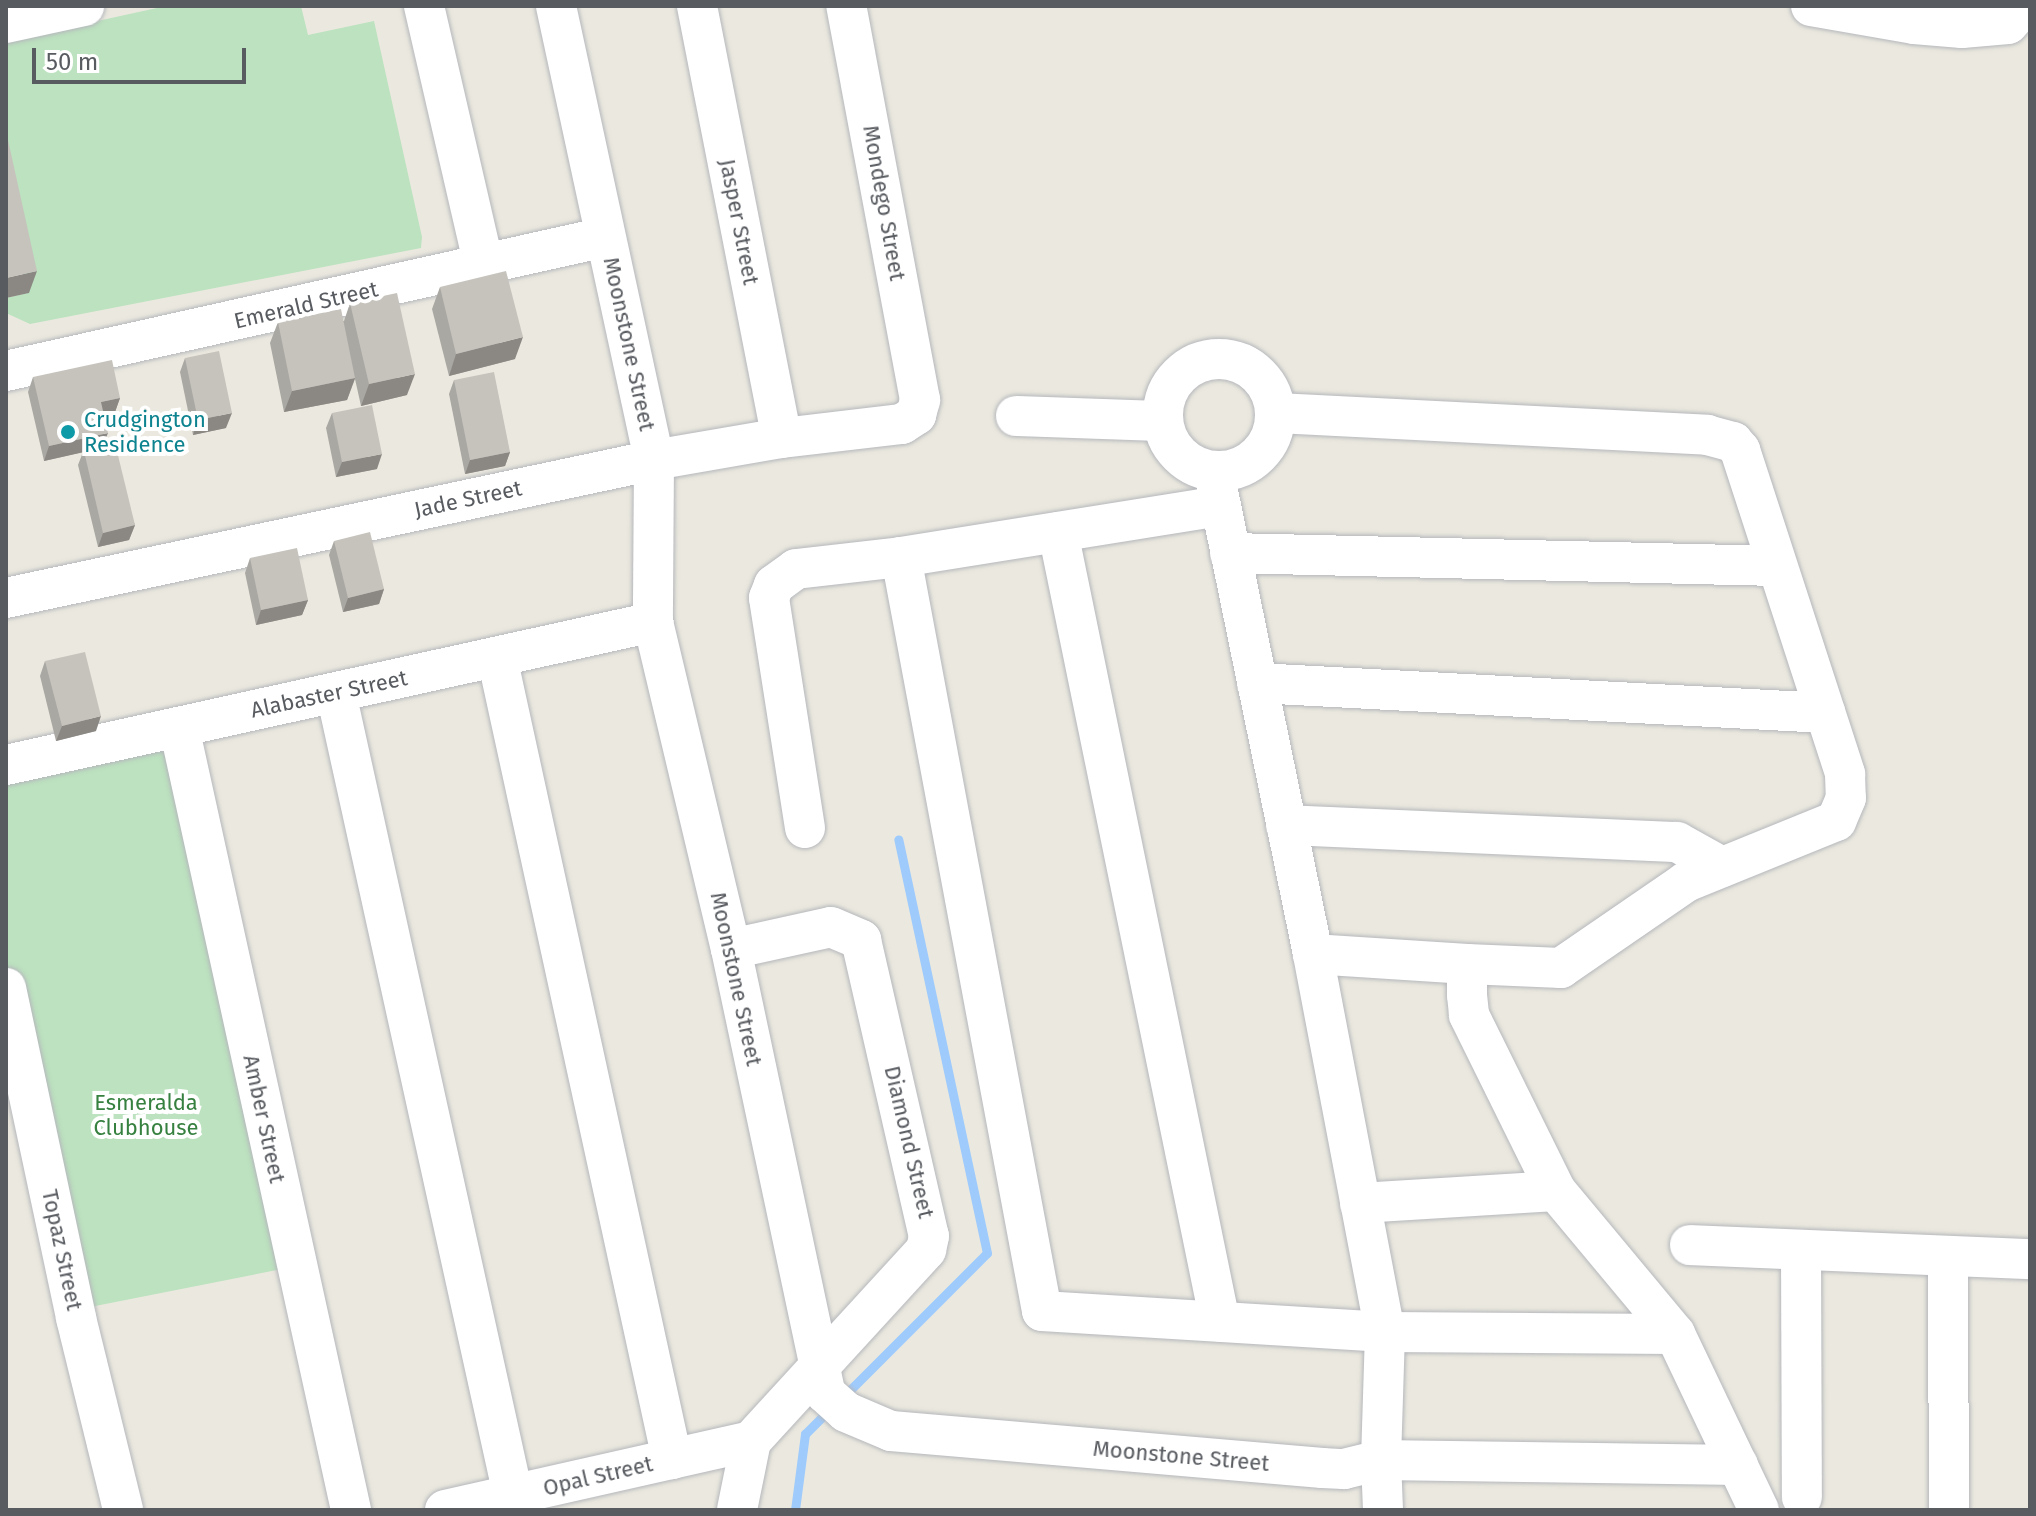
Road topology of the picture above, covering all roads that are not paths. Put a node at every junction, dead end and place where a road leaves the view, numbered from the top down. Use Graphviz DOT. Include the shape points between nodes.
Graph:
graph roads {
  1 [pos="84,6"];
  2 [pos="424,6"];
  3 [pos="556,6"];
  4 [pos="697,6"];
  5 [pos="875,6"];
  6 [pos="1811,6"];
  7 [pos="2021,21"];
  8 [pos="6,23"];
  9 [pos="850,23"];
  10 [pos="605,237"];
  11 [pos="484,265"];
  12 [pos="6,371"];
  13 [pos="920,400"];
  14 [pos="1277,413"];
  15 [pos="1016,416"];
  16 [pos="1161,421"];
  17 [pos="782,438"];
  18 [pos="654,460"];
  19 [pos="1217,489"];
  20 [pos="1058,532"];
  21 [pos="1230,553"];
  22 [pos="901,557"];
  23 [pos="1777,566"];
  24 [pos="6,598"];
  25 [pos="653,622"];
  26 [pos="497,657"];
  27 [pos="1257,683"];
  28 [pos="336,693"];
  29 [pos="1825,713"];
  30 [pos="179,727"];
  31 [pos="6,765"];
  32 [pos="1286,825"];
  33 [pos="805,828"];
  34 [pos="1722,867"];
  35 [pos="731,949"];
  36 [pos="1313,954"];
  37 [pos="1467,964"];
  38 [pos="6,988"];
  39 [pos="1556,1191"];
  40 [pos="1360,1203"];
  41 [pos="1690,1245"];
  42 [pos="1801,1250"];
  43 [pos="1948,1256"];
  44 [pos="2030,1259"];
  45 [pos="1220,1322"];
  46 [pos="1385,1332"];
  47 [pos="1675,1334"];
  48 [pos="819,1367"];
  49 [pos="751,1441"];
  50 [pos="672,1459"];
  51 [pos="1381,1460"];
  52 [pos="1738,1465"];
  53 [pos="513,1495"];
  54 [pos="1802,1497"];
  55 [pos="123,1510"];
  56 [pos="351,1510"];
  57 [pos="445,1510"];
  58 [pos="737,1510"];
  59 [pos="1383,1510"];
  60 [pos="1759,1510"];
  61 [pos="1949,1510"];
  1 -- 8 [label="street"];
  2 -- 11 [label="street"];
  3 -- 10 [label="street, Moonstone Street"];
  4 -- 17 [label="street, Jasper Street"];
  5 -- 9 [label="street"];
  6 -- 7 [label="street" via="1962,28"];
  9 -- 13 [label="street, Mondego Street"];
  10 -- 11 [label="street, Emerald Street"];
  10 -- 18 [label="street, Moonstone Street"];
  11 -- 12 [label="street, Emerald Street"];
  13 -- 17 [label="street, Jade Street" via="916,415 902,424"];
  14 -- 16 [label="street" via="1269,388 1252,368 1227,359 1202,361 1179,374 1164,396"];
  14 -- 19 [label="street" via="1269,444"];
  14 -- 23 [label="street" via="1707,435 1733,442"];
  15 -- 16 [label="street"];
  16 -- 19 [label="street" via="1170,446"];
  17 -- 18 [label="street, Jade Street"];
  18 -- 24 [label="street, Jade Street"];
  18 -- 25 [label="street, Moonstone Street"];
  19 -- 20 [label="street"];
  19 -- 21 [label="street"];
  20 -- 22 [label="street"];
  20 -- 45 [label="street"];
  21 -- 23 [label="street"];
  21 -- 27 [label="street"];
  22 -- 33 [label="street" via="796,569 774,585 769,598"];
  22 -- 45 [label="street" via="1042,1311"];
  23 -- 29 [label="street"];
  25 -- 26 [label="street, Alabaster Street"];
  25 -- 35 [label="street, Moonstone Street"];
  26 -- 28 [label="street, Alabaster Street"];
  26 -- 50 [label="street"];
  27 -- 29 [label="street"];
  27 -- 32 [label="street"];
  28 -- 30 [label="street, Alabaster Street"];
  28 -- 53 [label="street"];
  29 -- 34 [label="street" via="1845,774 1846,798 1836,821"];
  30 -- 31 [label="street, Alabaster Street"];
  30 -- 56 [label="street, Amber Street"];
  32 -- 34 [label="street" via="1677,842"];
  32 -- 36 [label="street"];
  34 -- 37 [label="street" via="1686,882 1561,968"];
  35 -- 48 [label="street, Moonstone Street"];
  35 -- 48 [label="street, Diamond Street" via="831,927 861,940 928,1220 926,1250"];
  36 -- 37 [label="street"];
  36 -- 40 [label="street"];
  37 -- 39 [label="street" via="1469,1015"];
  38 -- 55 [label="street, Topaz Street"];
  39 -- 40 [label="street"];
  39 -- 47 [label="street"];
  40 -- 46 [label="street"];
  41 -- 42 [label="street"];
  42 -- 43 [label="street"];
  42 -- 54 [label="street"];
  43 -- 44 [label="street"];
  43 -- 61 [label="street"];
  45 -- 46 [label="street"];
  46 -- 47 [label="street"];
  46 -- 51 [label="street"];
  47 -- 52 [label="street"];
  48 -- 49 [label="street, Diamond Street"];
  48 -- 51 [label="street, Moonstone Street" via="825,1393 846,1412 891,1431 1322,1468"];
  49 -- 50 [label="street, Opal Street"];
  49 -- 58 [label="street"];
  50 -- 53 [label="street, Opal Street"];
  51 -- 52 [label="street, Moonstone Street"];
  51 -- 59 [label="street"];
  52 -- 60 [label="street"];
  53 -- 57 [label="street, Opal Street"];
}
